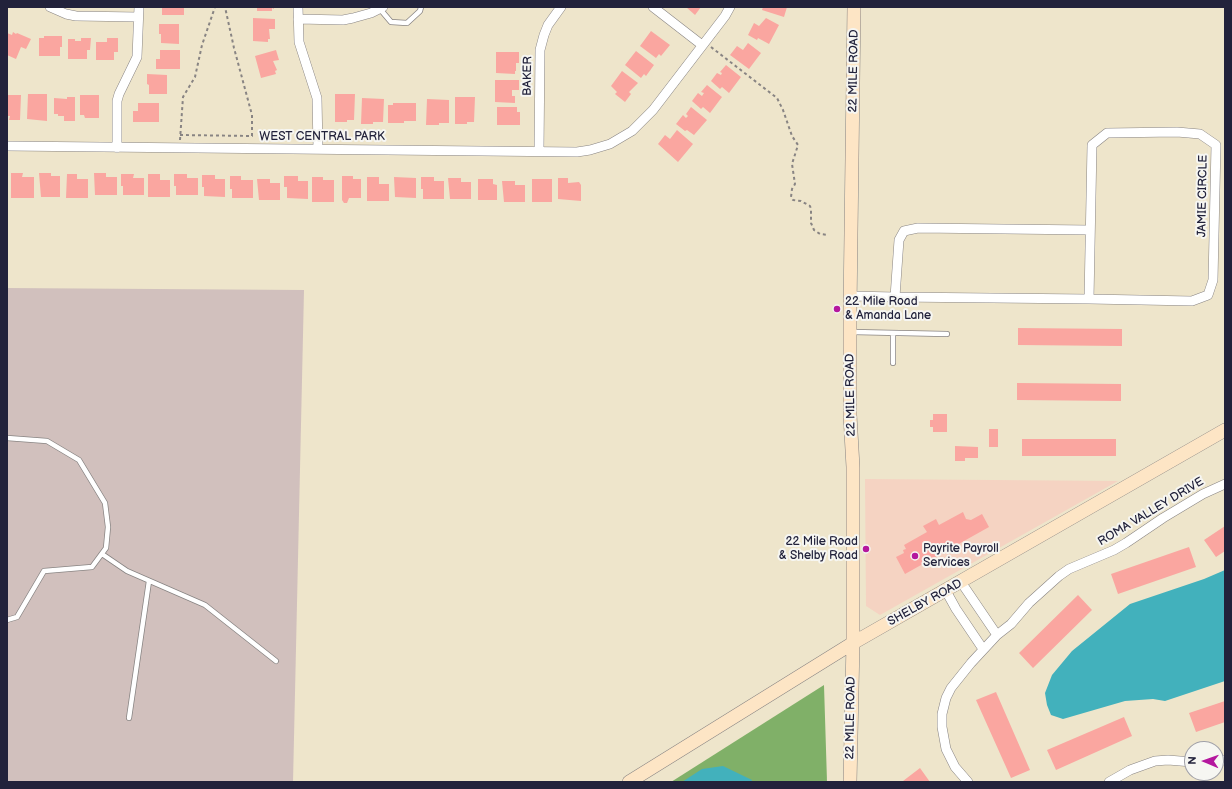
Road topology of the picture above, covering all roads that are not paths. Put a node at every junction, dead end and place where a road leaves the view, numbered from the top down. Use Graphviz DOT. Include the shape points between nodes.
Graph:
graph roads {
  1 [pos="50,7"];
  2 [pos="138,7"];
  3 [pos="298,7"];
  4 [pos="421,7"];
  5 [pos="561,7"];
  6 [pos="653,7"];
  7 [pos="730,7"];
  8 [pos="854,7"];
  9 [pos="381,8"];
  10 [pos="138,17"];
  11 [pos="298,19"];
  12 [pos="706,46"];
  13 [pos="7,146"];
  14 [pos="117,148"];
  15 [pos="318,149"];
  16 [pos="539,151"];
  17 [pos="1090,230"];
  18 [pos="851,296"];
  19 [pos="895,297"];
  20 [pos="1089,299"];
  21 [pos="850,331"];
  22 [pos="893,333"];
  23 [pos="947,334"];
  24 [pos="893,363"];
  25 [pos="1225,430"];
  26 [pos="7,438"];
  27 [pos="1225,484"];
  28 [pos="102,554"];
  29 [pos="149,581"];
  30 [pos="961,582"];
  31 [pos="946,591"];
  32 [pos="7,620"];
  33 [pos="997,635"];
  34 [pos="853,644"];
  35 [pos="983,649"];
  36 [pos="276,661"];
  37 [pos="128,718"];
  38 [pos="1184,761"];
  39 [pos="629,782"];
  40 [pos="850,782"];
  41 [pos="968,782"];
  42 [pos="1109,782"];
  1 -- 10 [label="street" via="76,16"];
  2 -- 10 [label="street"];
  3 -- 11 [label="street"];
  4 -- 9 [label="lane" via="407,22 391,22"];
  5 -- 16 [label="street, BAKER" via="548,25 540,50"];
  6 -- 12 [label="street"];
  7 -- 12 [label="street, WEST CENTRAL PARK"];
  8 -- 18 [label="street, 22 MILE ROAD"];
  9 -- 11 [label="street" via="362,17 342,20"];
  10 -- 14 [label="street" via="137,57 117,101"];
  11 -- 15 [label="street" via="301,52 317,98"];
  12 -- 16 [label="street, WEST CENTRAL PARK" via="632,131 610,144 596,148 577,152"];
  13 -- 14 [label="street, WEST CENTRAL PARK"];
  14 -- 15 [label="street, WEST CENTRAL PARK"];
  15 -- 16 [label="street, WEST CENTRAL PARK"];
  17 -- 19 [label="street" via="918,228 904,231 899,240"];
  17 -- 20 [label="street, JAMIE CIRCLE"];
  17 -- 20 [label="street, JAMIE CIRCLE" via="1092,145 1107,133 1200,134 1216,145 1213,280 1208,295 1192,300"];
  18 -- 19 [label="street, JAMIE CIRCLE"];
  18 -- 21 [label="street, 22 MILE ROAD"];
  19 -- 20 [label="street, JAMIE CIRCLE"];
  21 -- 22 [label="lane"];
  21 -- 34 [label="street, 22 MILE ROAD"];
  22 -- 23 [label="lane"];
  22 -- 24 [label="lane"];
  25 -- 30 [label="street, SHELBY ROAD"];
  26 -- 28 [label="lane" via="47,441 79,460 105,503 108,527 106,548"];
  27 -- 33 [label="street, ROMA VALLEY DRIVE" via="1203,494 1114,550 1059,576"];
  28 -- 29 [label="lane" via="127,571"];
  28 -- 32 [label="lane" via="92,567 44,571 16,617"];
  29 -- 36 [label="lane" via="205,605"];
  29 -- 37 [label="lane"];
  30 -- 31 [label="street, SHELBY ROAD"];
  30 -- 33 [label="street"];
  31 -- 34 [label="street, SHELBY ROAD"];
  31 -- 35 [label="street"];
  33 -- 35 [label="street, ROMA VALLEY DRIVE"];
  34 -- 39 [label="street, SHELBY ROAD"];
  34 -- 40 [label="street, 22 MILE ROAD"];
  35 -- 41 [label="street, ROMA VALLEY DRIVE" via="951,688 942,714 946,749 955,767"];
  38 -- 42 [label="street" via="1155,761 1130,770"];
}
